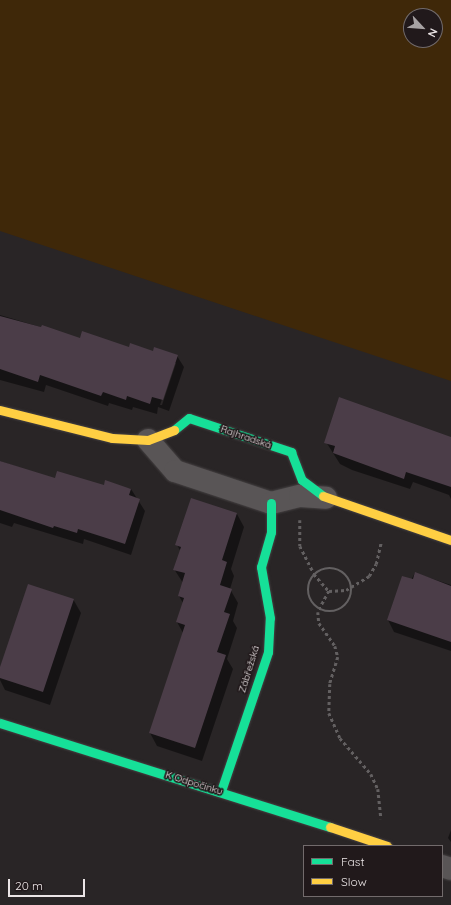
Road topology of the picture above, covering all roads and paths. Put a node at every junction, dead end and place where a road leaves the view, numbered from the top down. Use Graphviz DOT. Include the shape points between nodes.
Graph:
graph roads {
  1 [pos="0,410"];
  2 [pos="148,440"];
  3 [pos="316,498"];
  4 [pos="271,503"];
  5 [pos="390,520"];
  6 [pos="451,540"];
  7 [pos="314,574"];
  8 [pos="353,587"];
  9 [pos="329,591"];
  10 [pos="320,608"];
  11 [pos="0,723"];
  12 [pos="221,792"];
  13 [pos="383,844"];
  1 -- 2 [label="street, Rajhradská" via="112,438"];
  2 -- 3 [label="street, Rajhradská" via="172,431 189,418 291,452 302,480"];
  2 -- 4 [label="street, Rajhradská" via="175,470"];
  3 -- 4 [label="street, Rajhradská"];
  3 -- 5 [label="street, Rajhradská"];
  3 -- 7 [label="path" via="298,526 300,546"];
  4 -- 12 [label="street, Zábřežská" via="271,532 260,567 270,618 268,652"];
  5 -- 6 [label="street, Rajhradská"];
  5 -- 8 [label="path" via="376,564 369,576"];
  7 -- 8 [label="path" via="336,569 350,579"];
  7 -- 9 [label="path"];
  7 -- 10 [label="path" via="308,588 309,595"];
  8 -- 9 [label="path"];
  8 -- 10 [label="path" via="350,599 340,610"];
  9 -- 10 [label="path"];
  10 -- 13 [label="path" via="319,623 335,646 338,657 330,684 329,712 340,738 370,774 378,789"];
  11 -- 12 [label="street, K Odpočinku"];
  12 -- 13 [label="street, K Odpočinku"];
}
